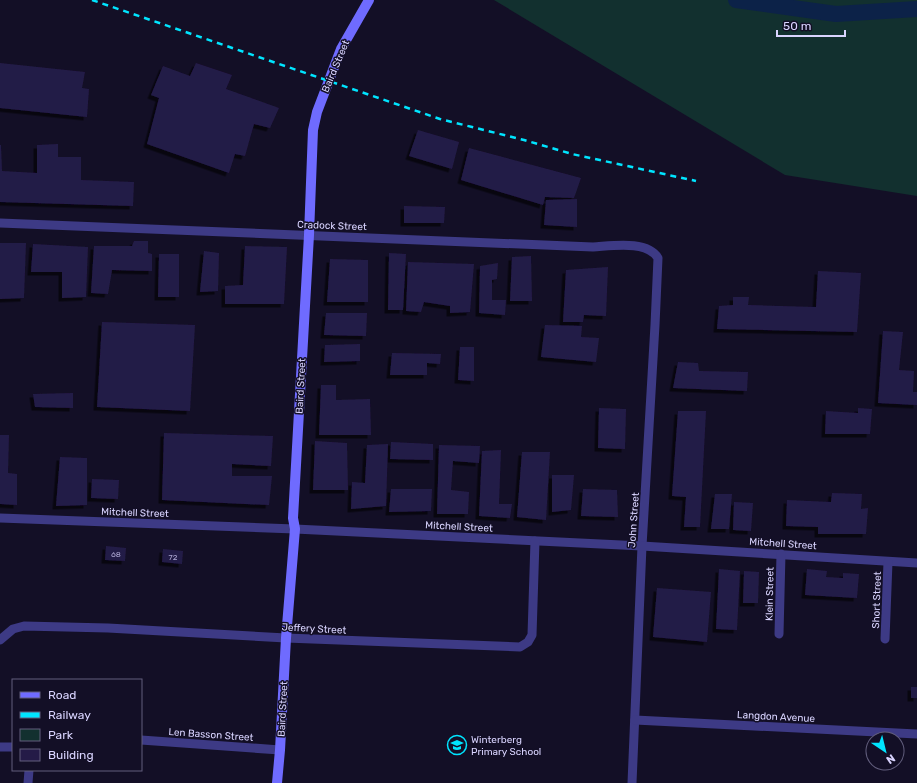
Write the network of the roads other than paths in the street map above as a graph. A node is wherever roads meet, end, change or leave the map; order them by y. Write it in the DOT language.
graph roads {
  1 [pos="369,0"];
  2 [pos="0,223"];
  3 [pos="309,235"];
  4 [pos="658,258"];
  5 [pos="0,518"];
  6 [pos="295,529"];
  7 [pos="535,540"];
  8 [pos="642,546"];
  9 [pos="781,554"];
  10 [pos="888,562"];
  11 [pos="917,563"];
  12 [pos="779,634"];
  13 [pos="286,638"];
  14 [pos="885,639"];
  15 [pos="0,640"];
  16 [pos="635,720"];
  17 [pos="917,734"];
  18 [pos="142,740"];
  19 [pos="0,747"];
  20 [pos="12,747"];
  21 [pos="280,750"];
  22 [pos="29,771"];
  23 [pos="28,783"];
  24 [pos="277,783"];
  25 [pos="632,783"];
  1 -- 3 [label="street, Baird Street"];
  2 -- 3 [label="street, Cradock Street"];
  3 -- 4 [label="street, Cradock Street"];
  3 -- 6 [label="street, Baird Street"];
  4 -- 8 [label="street, John Street"];
  5 -- 6 [label="street, Mitchell Street"];
  6 -- 7 [label="street, Mitchell Street"];
  6 -- 13 [label="street, Baird Street"];
  7 -- 8 [label="street, Mitchell Street"];
  7 -- 13 [label="street, Jeffery Street"];
  8 -- 9 [label="street, Mitchell Street"];
  8 -- 16 [label="street, John Street"];
  9 -- 10 [label="street, Mitchell Street"];
  9 -- 12 [label="street, Klein Street"];
  10 -- 11 [label="street, Mitchell Street"];
  10 -- 14 [label="street, Short Street"];
  13 -- 15 [label="street, Jeffery Street"];
  13 -- 21 [label="street, Baird Street"];
  16 -- 17 [label="street, Langdon Avenue"];
  16 -- 25 [label="street, John Street"];
  18 -- 21 [label="street, Len Basson Street"];
  19 -- 20 [label="street"];
  21 -- 24 [label="street, Baird Street"];
  22 -- 23 [label="street"];
}
